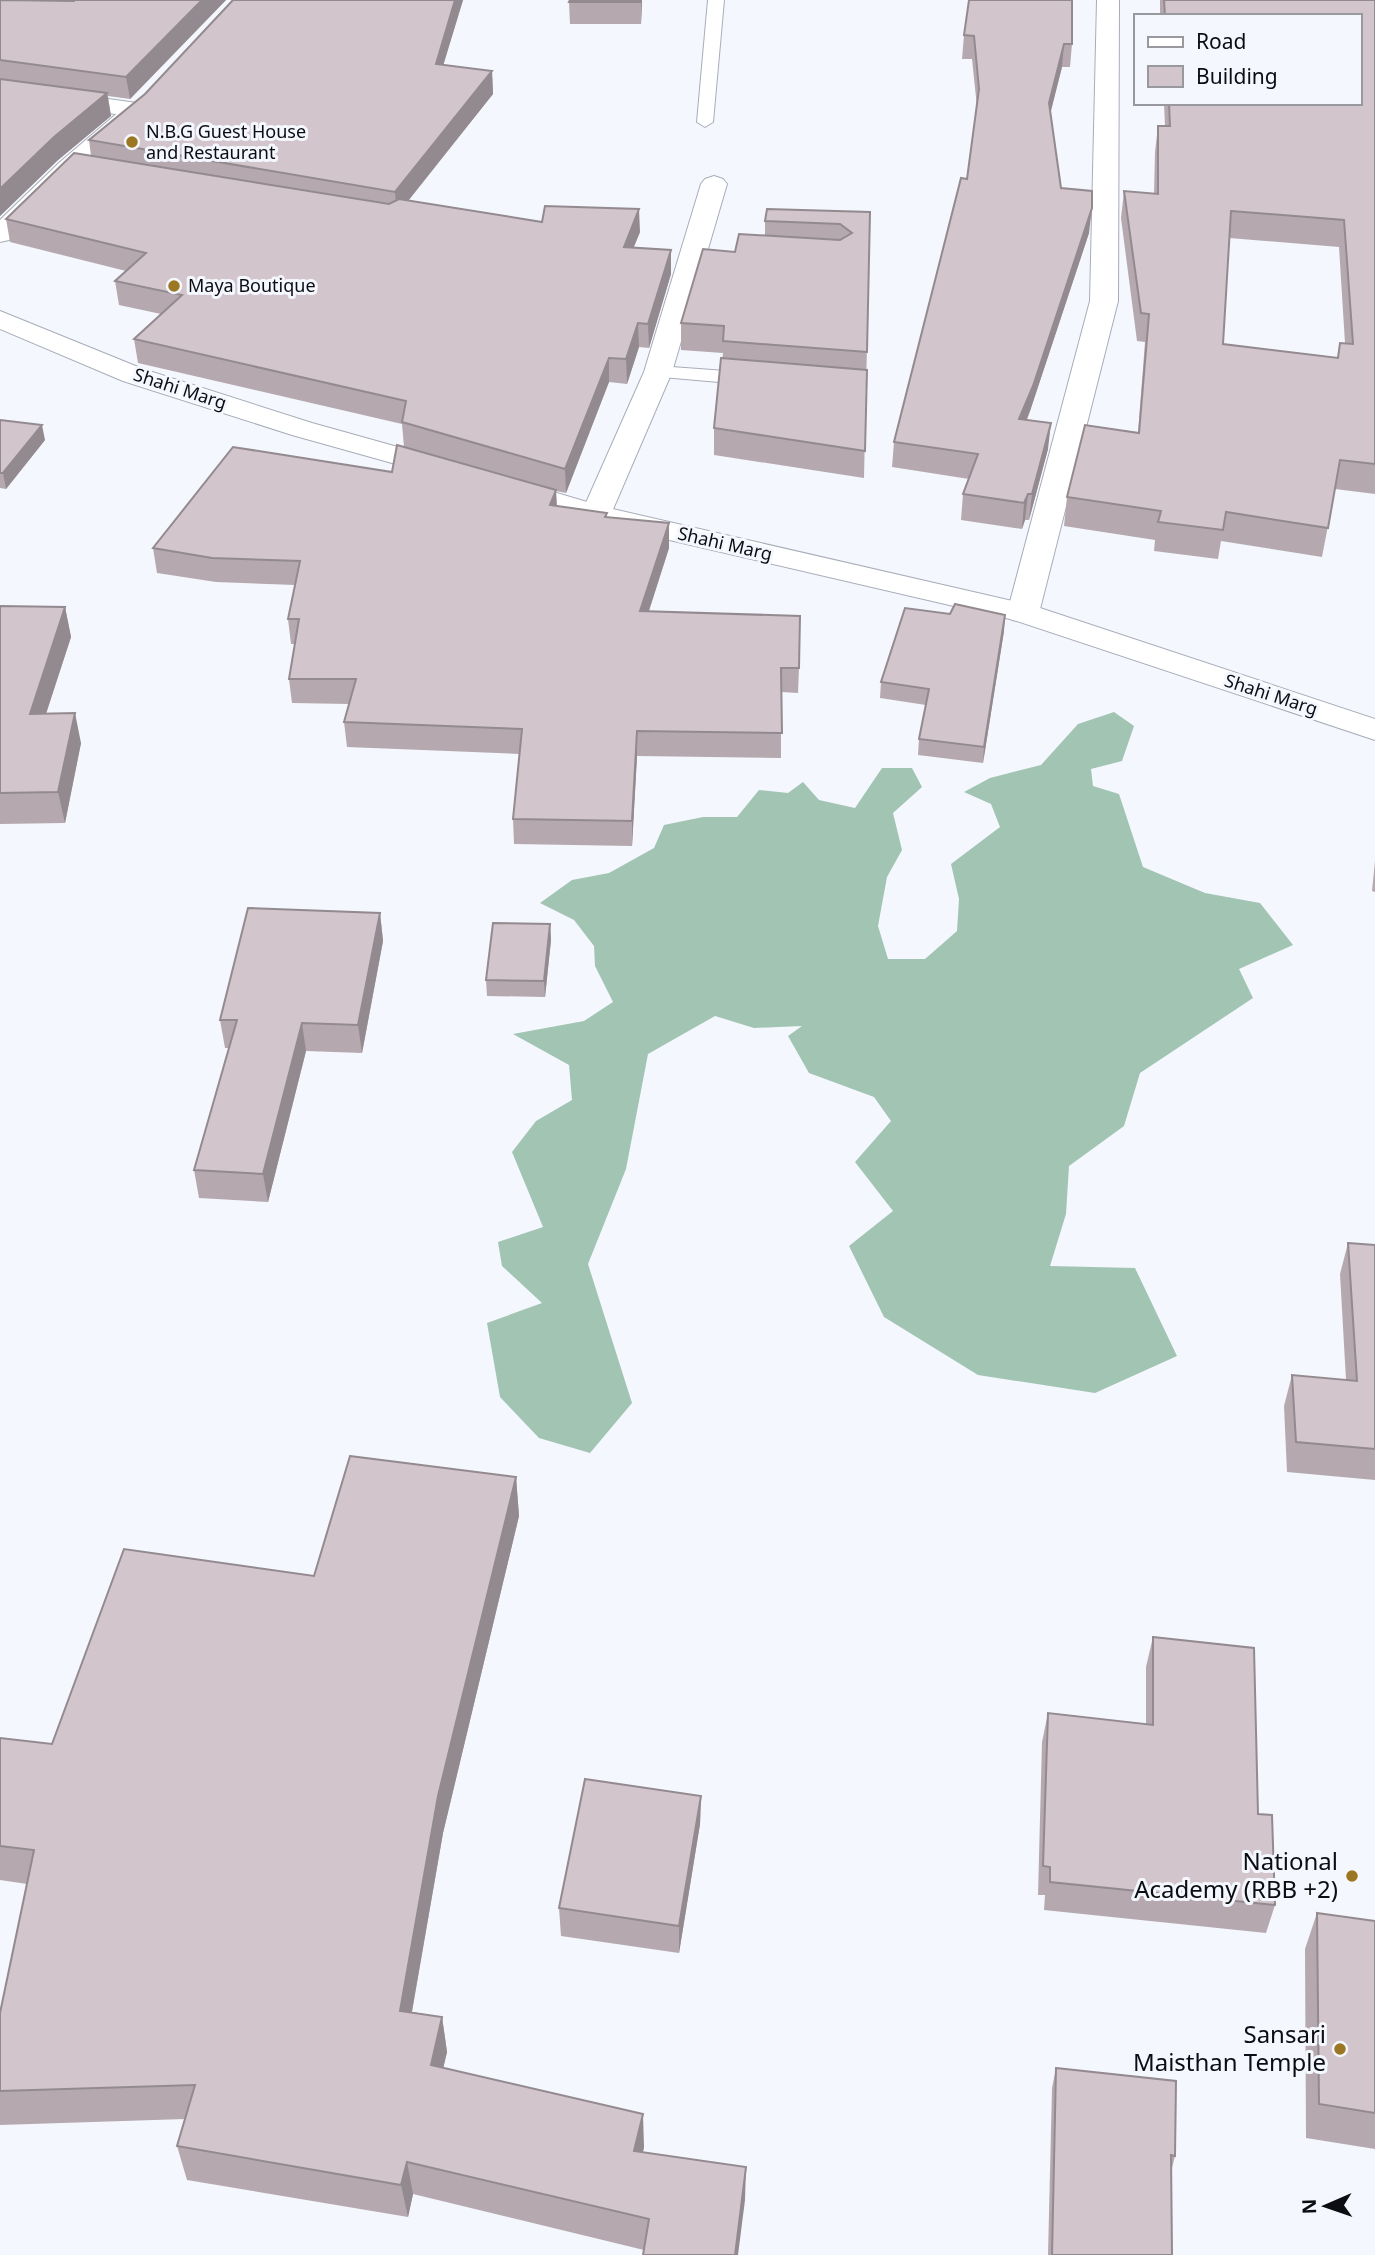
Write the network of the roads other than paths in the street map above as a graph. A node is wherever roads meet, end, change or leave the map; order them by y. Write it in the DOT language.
graph roads {
  1 [pos="716,0"];
  2 [pos="1108,0"];
  3 [pos="156,90"];
  4 [pos="0,91"];
  5 [pos="136,110"];
  6 [pos="705,121"];
  7 [pos="69,167"];
  8 [pos="96,171"];
  9 [pos="714,184"];
  10 [pos="0,234"];
  11 [pos="0,319"];
  12 [pos="658,372"];
  13 [pos="778,381"];
  14 [pos="596,514"];
  15 [pos="1023,613"];
  16 [pos="1375,730"];
  1 -- 6 [label="lane"];
  2 -- 15 [label="street"];
  3 -- 5 [label="street"];
  4 -- 5 [label="street"];
  5 -- 7 [label="street"];
  7 -- 8 [label="lane"];
  7 -- 10 [label="street"];
  9 -- 12 [label="street"];
  11 -- 14 [label="street, Shahi Marg"];
  12 -- 13 [label="lane"];
  12 -- 14 [label="street"];
  14 -- 15 [label="street, Shahi Marg"];
  15 -- 16 [label="street, Shahi Marg"];
}
